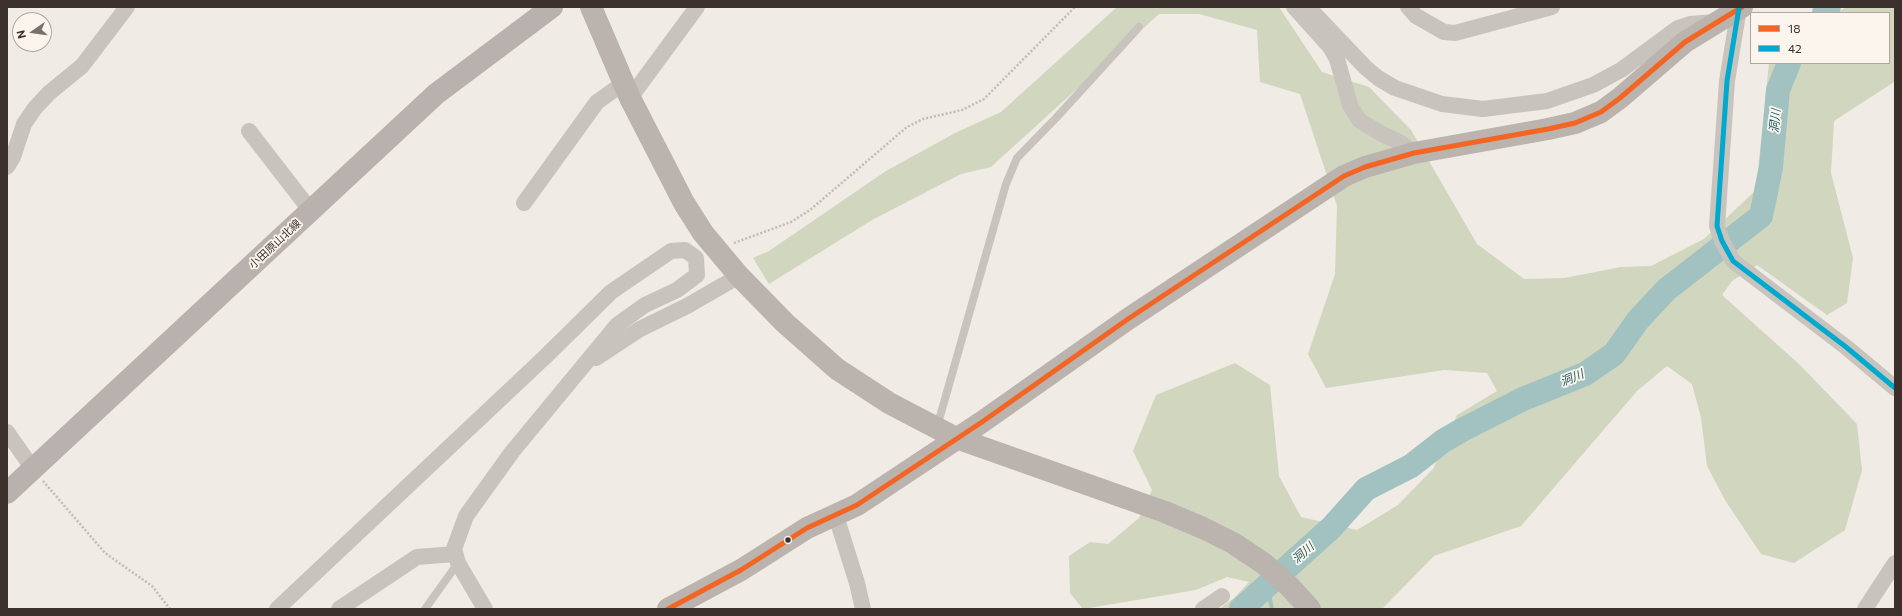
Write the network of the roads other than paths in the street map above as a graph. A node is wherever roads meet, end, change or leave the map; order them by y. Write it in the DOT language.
graph roads {
  1 [pos="127,7"];
  2 [pos="552,7"];
  3 [pos="591,7"];
  4 [pos="697,7"];
  5 [pos="1294,7"];
  6 [pos="1308,7"];
  7 [pos="1408,7"];
  8 [pos="1552,7"];
  9 [pos="1740,8"];
  10 [pos="1716,22"];
  11 [pos="1139,27"];
  12 [pos="627,90"];
  13 [pos="249,131"];
  14 [pos="1414,153"];
  15 [pos="7,167"];
  16 [pos="524,203"];
  17 [pos="311,211"];
  18 [pos="733,261"];
  19 [pos="580,369"];
  20 [pos="1895,388"];
  21 [pos="936,428"];
  22 [pos="7,432"];
  23 [pos="956,438"];
  24 [pos="33,469"];
  25 [pos="7,493"];
  26 [pos="836,516"];
  27 [pos="456,558"];
  28 [pos="1895,563"];
  29 [pos="1222,596"];
  30 [pos="277,609"];
  31 [pos="339,609"];
  32 [pos="425,609"];
  33 [pos="485,609"];
  34 [pos="668,609"];
  35 [pos="862,609"];
  36 [pos="1203,609"];
  37 [pos="1310,609"];
  38 [pos="1865,609"];
  1 -- 15 [label="street"];
  2 -- 17 [label="main road, 小田原山北線"];
  3 -- 12 [label="street"];
  4 -- 12 [label="street"];
  5 -- 14 [label="street"];
  6 -- 10 [label="street"];
  7 -- 8 [label="street"];
  9 -- 10 [label="street"];
  9 -- 20 [label="street"];
  10 -- 14 [label="street"];
  11 -- 21 [label="lane"];
  12 -- 16 [label="street"];
  12 -- 18 [label="street"];
  13 -- 17 [label="street"];
  14 -- 23 [label="street"];
  17 -- 24 [label="main road, 小田原山北線"];
  18 -- 19 [label="street"];
  18 -- 21 [label="street"];
  19 -- 27 [label="street"];
  19 -- 30 [label="street"];
  21 -- 23 [label="street"];
  22 -- 24 [label="street"];
  23 -- 26 [label="street"];
  23 -- 37 [label="street"];
  24 -- 25 [label="main road, 小田原山北線"];
  26 -- 34 [label="street"];
  26 -- 35 [label="street"];
  27 -- 31 [label="street"];
  27 -- 32 [label="lane"];
  27 -- 33 [label="street"];
  28 -- 38 [label="street"];
  29 -- 36 [label="street"];
}
